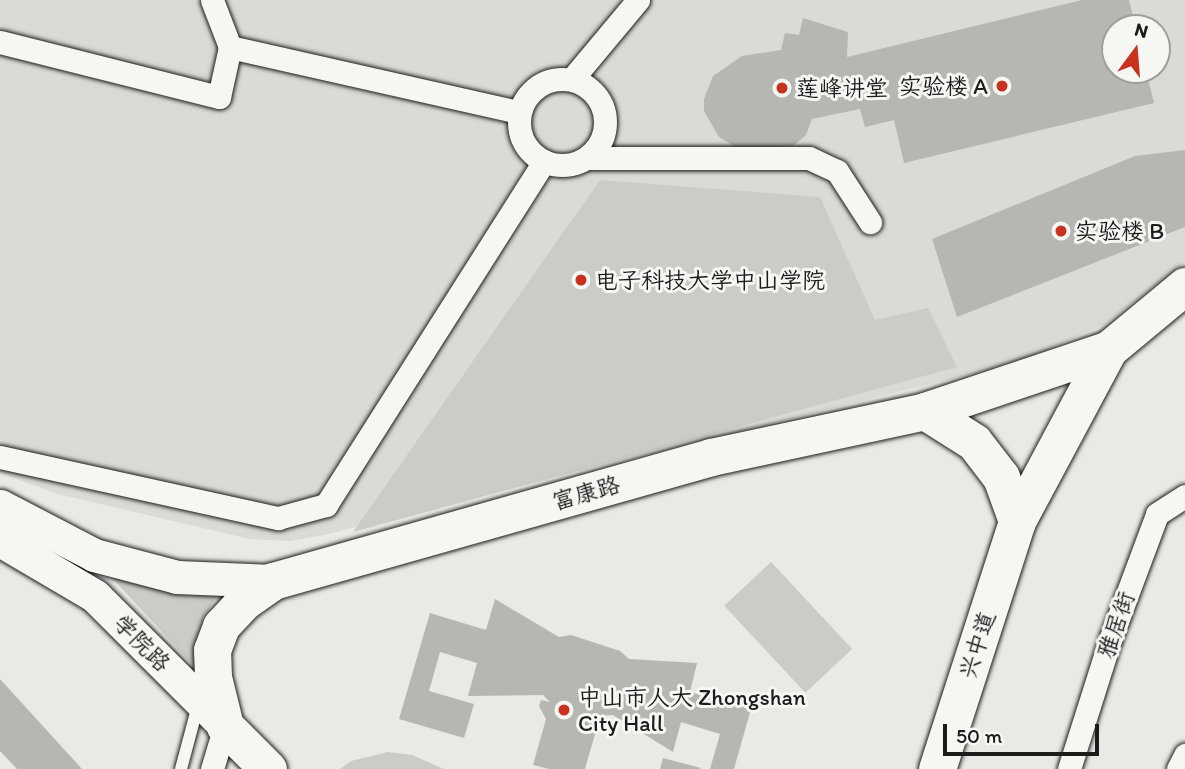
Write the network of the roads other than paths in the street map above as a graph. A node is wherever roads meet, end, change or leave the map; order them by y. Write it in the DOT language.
graph roads {
  1 [pos="212,0"];
  2 [pos="638,0"];
  3 [pos="0,42"];
  4 [pos="230,47"];
  5 [pos="572,79"];
  6 [pos="519,112"];
  7 [pos="587,158"];
  8 [pos="544,161"];
  9 [pos="870,222"];
  10 [pos="1185,286"];
  11 [pos="1109,349"];
  12 [pos="925,411"];
  13 [pos="0,457"];
  14 [pos="1185,496"];
  15 [pos="0,506"];
  16 [pos="1017,521"];
  17 [pos="0,540"];
  18 [pos="0,550"];
  19 [pos="34,560"];
  20 [pos="273,581"];
  21 [pos="199,700"];
  22 [pos="225,726"];
  23 [pos="1185,755"];
  24 [pos="181,769"];
  25 [pos="212,769"];
  26 [pos="268,769"];
  27 [pos="937,769"];
  28 [pos="1069,769"];
  29 [pos="1178,769"];
  1 -- 4 [label="street"];
  2 -- 5 [label="street"];
  3 -- 4 [label="street"];
  4 -- 6 [label="street"];
  5 -- 6 [label="street"];
  5 -- 7 [label="street"];
  6 -- 8 [label="street"];
  7 -- 8 [label="street"];
  7 -- 9 [label="street"];
  8 -- 13 [label="street"];
  10 -- 11 [label="main road"];
  11 -- 12 [label="main road, 富康路"];
  11 -- 16 [label="main road, 兴中道"];
  12 -- 16 [label="main road"];
  12 -- 20 [label="main road, 富康路"];
  14 -- 28 [label="street, 雅居街"];
  15 -- 20 [label="main road"];
  16 -- 27 [label="main road, 兴中道"];
  17 -- 19 [label="main road, 学院路"];
  18 -- 19 [label="main road"];
  19 -- 21 [label="main road, 学院路"];
  20 -- 22 [label="main road, 富康路"];
  21 -- 22 [label="main road, 学院路"];
  21 -- 24 [label="lane"];
  22 -- 25 [label="street"];
  22 -- 26 [label="main road, 学院路"];
  23 -- 29 [label="street"];
}
